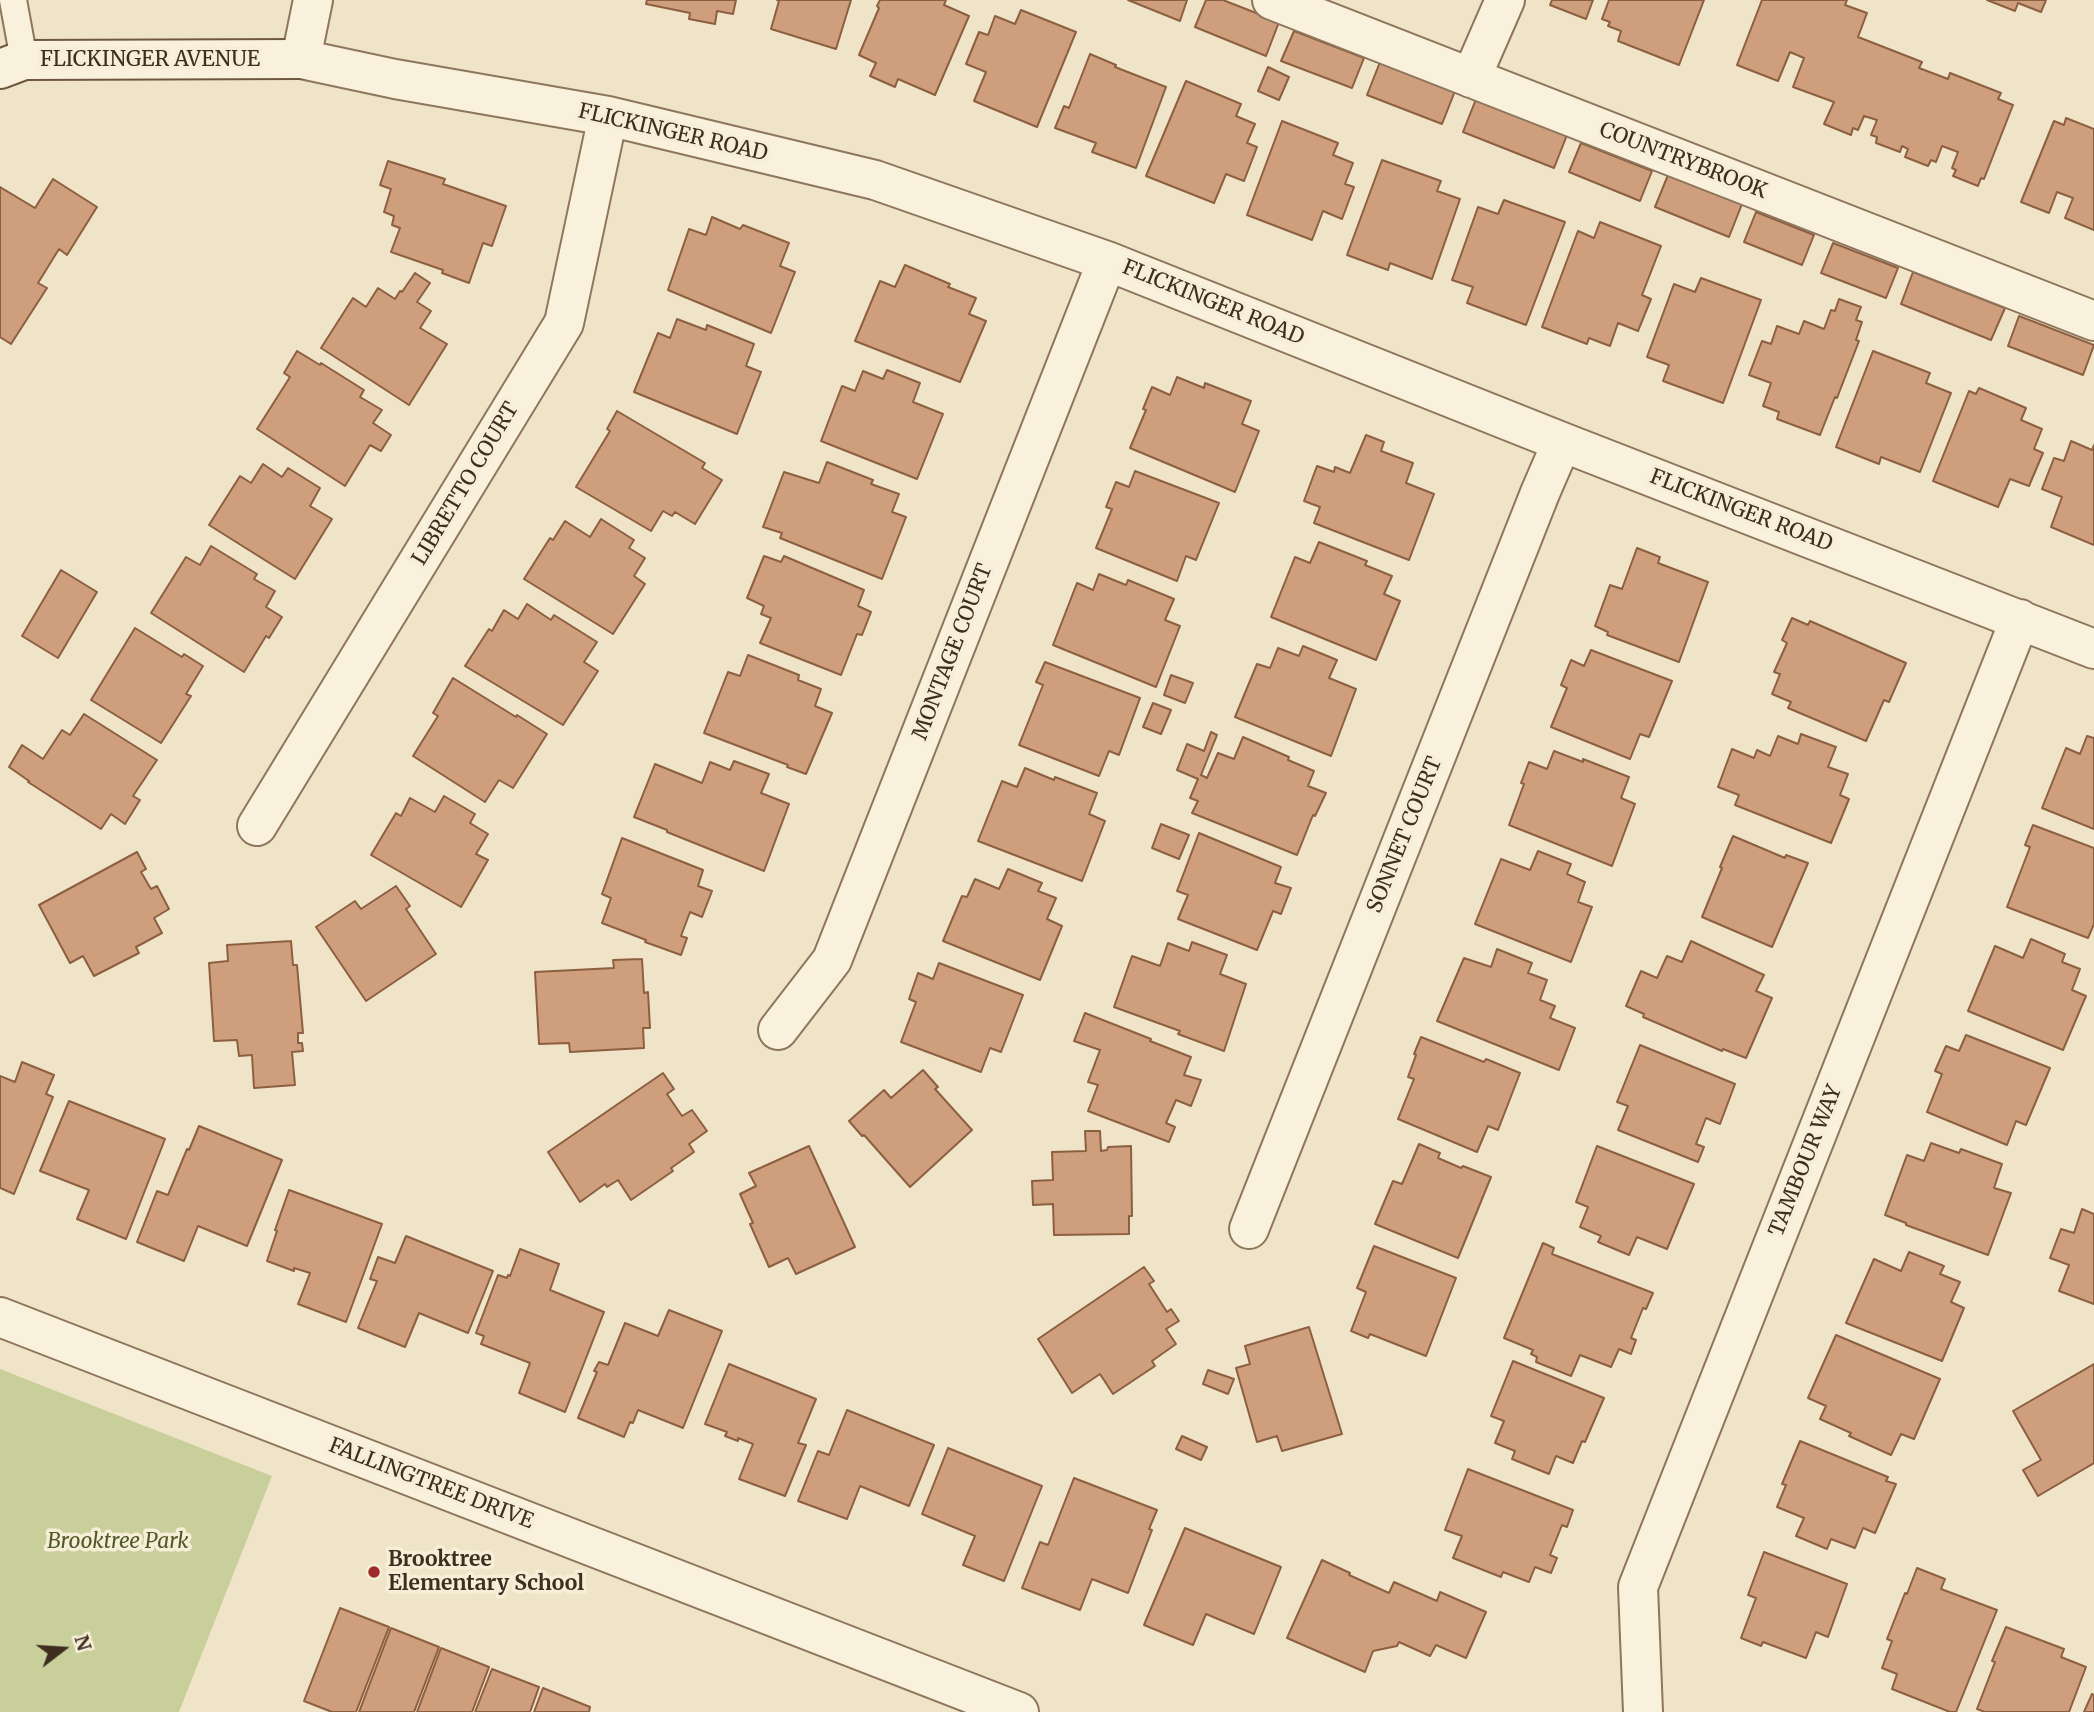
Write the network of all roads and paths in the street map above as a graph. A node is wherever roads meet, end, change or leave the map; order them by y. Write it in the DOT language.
graph roads {
  1 [pos="13,0"];
  2 [pos="313,0"];
  3 [pos="1272,0"];
  4 [pos="1505,0"];
  5 [pos="302,59"];
  6 [pos="12,65"];
  7 [pos="1471,78"];
  8 [pos="608,116"];
  9 [pos="1107,261"];
  10 [pos="2094,321"];
  11 [pos="1562,442"];
  12 [pos="2020,619"];
  13 [pos="2094,649"];
  14 [pos="257,826"];
  15 [pos="778,1030"];
  16 [pos="1249,1229"];
  17 [pos="0,1317"];
  18 [pos="1019,1712"];
  19 [pos="1643,1712"];
  1 -- 6 [label="lane"];
  2 -- 5 [label="street"];
  3 -- 7 [label="street, COUNTRYBROOK"];
  4 -- 7 [label="street"];
  5 -- 6 [label="street, FLICKINGER AVENUE"];
  5 -- 8 [label="street, FLICKINGER ROAD"];
  7 -- 10 [label="street, COUNTRYBROOK"];
  8 -- 9 [label="street, FLICKINGER ROAD"];
  8 -- 14 [label="street, LIBRETTO COURT"];
  9 -- 11 [label="street, FLICKINGER ROAD"];
  9 -- 15 [label="street, MONTAGE COURT"];
  11 -- 12 [label="street, FLICKINGER ROAD"];
  11 -- 16 [label="street, SONNET COURT"];
  12 -- 13 [label="street, FLICKINGER ROAD"];
  12 -- 19 [label="street, TAMBOUR WAY"];
  17 -- 18 [label="street, FALLINGTREE DRIVE"];
}
